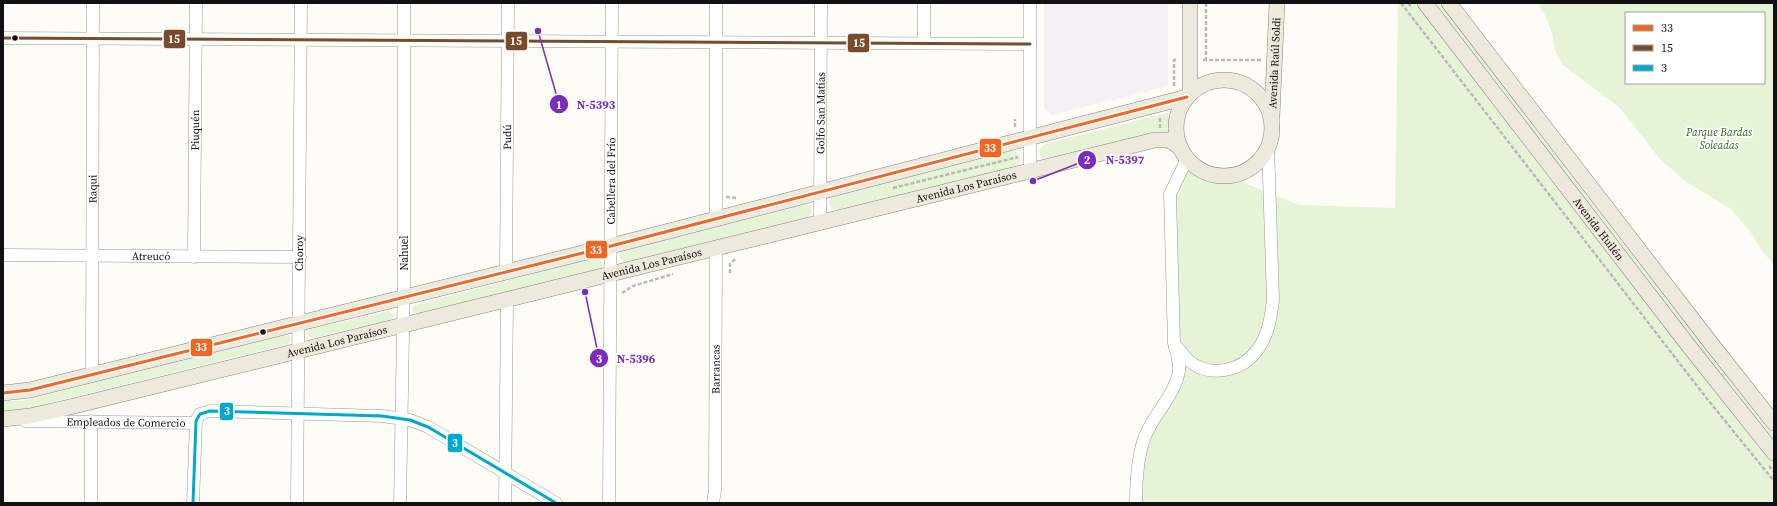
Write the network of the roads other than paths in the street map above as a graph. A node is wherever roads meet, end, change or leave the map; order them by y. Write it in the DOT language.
graph roads {
  1 [pos="93,3"];
  2 [pos="196,3"];
  3 [pos="301,3"];
  4 [pos="404,3"];
  5 [pos="508,3"];
  6 [pos="612,3"];
  7 [pos="716,3"];
  8 [pos="821,3"];
  9 [pos="924,3"];
  10 [pos="1030,3"];
  11 [pos="1190,3"];
  12 [pos="1277,3"];
  13 [pos="1425,3"];
  14 [pos="1449,3"];
  15 [pos="3,38"];
  16 [pos="93,39"];
  17 [pos="196,39"];
  18 [pos="301,40"];
  19 [pos="403,40"];
  20 [pos="508,41"];
  21 [pos="612,42"];
  22 [pos="716,42"];
  23 [pos="821,43"];
  24 [pos="924,43"];
  25 [pos="1030,44"];
  26 [pos="1188,96"];
  27 [pos="1271,123"];
  28 [pos="1030,138"];
  29 [pos="1268,146"];
  30 [pos="1184,154"];
  31 [pos="1030,171"];
  32 [pos="821,192"];
  33 [pos="716,219"];
  34 [pos="820,222"];
  35 [pos="611,246"];
  36 [pos="716,248"];
  37 [pos="3,255"];
  38 [pos="92,256"];
  39 [pos="194,257"];
  40 [pos="300,257"];
  41 [pos="506,272"];
  42 [pos="611,274"];
  43 [pos="403,297"];
  44 [pos="507,300"];
  45 [pos="299,323"];
  46 [pos="403,325"];
  47 [pos="1174,343"];
  48 [pos="299,350"];
  49 [pos="92,375"];
  50 [pos="3,393"];
  51 [pos="299,413"];
  52 [pos="401,418"];
  53 [pos="3,420"];
  54 [pos="91,421"];
  55 [pos="196,423"];
  56 [pos="1774,423"];
  57 [pos="1774,452"];
  58 [pos="505,473"];
  59 [pos="91,503"];
  60 [pos="193,503"];
  61 [pos="297,503"];
  62 [pos="400,503"];
  63 [pos="505,503"];
  64 [pos="556,503"];
  65 [pos="609,503"];
  66 [pos="713,503"];
  67 [pos="1136,503"];
  1 -- 16 [label="street, Raqui"];
  2 -- 17 [label="street, Piuquén"];
  3 -- 18 [label="street, Choroy"];
  4 -- 19 [label="street, Nahuel"];
  5 -- 20 [label="street, Pudú"];
  6 -- 21 [label="street, Cabellera del Frío"];
  7 -- 22 [label="street"];
  8 -- 23 [label="street, Golfo San Matías"];
  9 -- 24 [label="street"];
  10 -- 25 [label="street"];
  11 -- 26 [label="main road"];
  12 -- 27 [label="main road, Avenida Raúl Soldi"];
  13 -- 57 [label="main road, Avenida Huilén"];
  14 -- 56 [label="main road, Avenida Huilén"];
  15 -- 16 [label="street"];
  16 -- 17 [label="street"];
  16 -- 38 [label="street, Raqui"];
  17 -- 18 [label="street"];
  17 -- 39 [label="street, Piuquén"];
  18 -- 19 [label="street"];
  18 -- 40 [label="street, Choroy"];
  19 -- 20 [label="street"];
  19 -- 43 [label="street, Nahuel"];
  20 -- 21 [label="street"];
  20 -- 41 [label="street, Pudú"];
  21 -- 22 [label="street"];
  21 -- 35 [label="street, Cabellera del Frío"];
  22 -- 23 [label="street"];
  22 -- 33 [label="street"];
  23 -- 24 [label="street"];
  23 -- 32 [label="street, Golfo San Matías"];
  24 -- 25 [label="street"];
  25 -- 28 [label="street"];
  26 -- 27 [label="main road, Avenida Los Paraísos"];
  26 -- 28 [label="main road, Avenida Los Paraísos"];
  26 -- 30 [label="main road"];
  27 -- 29 [label="main road, Avenida Los Paraísos"];
  28 -- 31 [label="street"];
  28 -- 32 [label="main road, Avenida Los Paraísos"];
  29 -- 30 [label="main road, Avenida Los Paraísos"];
  29 -- 47 [label="street"];
  30 -- 31 [label="main road, Avenida Los Paraísos"];
  30 -- 47 [label="street"];
  31 -- 34 [label="main road, Avenida Los Paraísos"];
  32 -- 33 [label="main road, Avenida Los Paraísos"];
  32 -- 34 [label="street, Golfo San Matías"];
  33 -- 35 [label="main road, Avenida Los Paraísos"];
  34 -- 36 [label="main road, Avenida Los Paraísos"];
  35 -- 41 [label="main road, Avenida Los Paraísos"];
  35 -- 42 [label="street, Cabellera del Frío"];
  36 -- 42 [label="main road, Avenida Los Paraísos"];
  36 -- 66 [label="street, Barrancas"];
  37 -- 38 [label="street, Atreucó"];
  38 -- 39 [label="street, Atreucó"];
  38 -- 49 [label="street, Raqui"];
  39 -- 40 [label="street, Atreucó"];
  40 -- 45 [label="street, Choroy"];
  41 -- 43 [label="main road, Avenida Los Paraísos"];
  42 -- 44 [label="main road, Avenida Los Paraísos"];
  42 -- 65 [label="street, Cabellera del Frío"];
  43 -- 45 [label="main road, Avenida Los Paraísos"];
  43 -- 46 [label="street, Nahuel"];
  44 -- 46 [label="main road, Avenida Los Paraísos"];
  44 -- 58 [label="street"];
  45 -- 48 [label="street, Choroy"];
  45 -- 49 [label="main road, Avenida Los Paraísos"];
  46 -- 48 [label="main road, Avenida Los Paraísos"];
  46 -- 52 [label="street, Nahuel"];
  47 -- 67 [label="street"];
  48 -- 51 [label="street, Choroy"];
  48 -- 53 [label="main road, Avenida Los Paraísos"];
  49 -- 50 [label="main road, Avenida Los Paraísos"];
  51 -- 52 [label="street, Empleados de Comercio"];
  51 -- 55 [label="street, Empleados de Comercio"];
  51 -- 61 [label="street, Choroy"];
  52 -- 58 [label="street, Empleados de Comercio"];
  52 -- 62 [label="street, Nahuel"];
  53 -- 54 [label="street, Empleados de Comercio"];
  54 -- 55 [label="street, Empleados de Comercio"];
  54 -- 59 [label="street"];
  55 -- 60 [label="street"];
  58 -- 63 [label="street"];
  58 -- 64 [label="street, Empleados de Comercio"];
}
